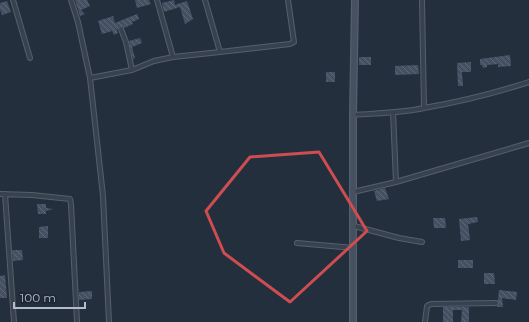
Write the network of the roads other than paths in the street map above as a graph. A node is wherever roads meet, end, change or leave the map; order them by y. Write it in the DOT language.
graph roads {
  1 [pos="12,0"];
  2 [pos="71,0"];
  3 [pos="157,0"];
  4 [pos="205,0"];
  5 [pos="288,0"];
  6 [pos="355,0"];
  7 [pos="422,0"];
  8 [pos="121,29"];
  9 [pos="220,52"];
  10 [pos="173,57"];
  11 [pos="30,58"];
  12 [pos="132,70"];
  13 [pos="90,78"];
  14 [pos="529,82"];
  15 [pos="424,108"];
  16 [pos="393,112"];
  17 [pos="353,115"];
  18 [pos="529,143"];
  19 [pos="396,182"];
  20 [pos="353,192"];
  21 [pos="2,194"];
  22 [pos="354,226"];
  23 [pos="422,242"];
  24 [pos="297,243"];
  25 [pos="354,248"];
  26 [pos="496,303"];
  27 [pos="14,322"];
  28 [pos="77,322"];
  29 [pos="109,322"];
  30 [pos="353,322"];
  31 [pos="425,322"];
  1 -- 11 [label="street"];
  2 -- 13 [label="street"];
  3 -- 10 [label="street"];
  4 -- 9 [label="street"];
  5 -- 9 [label="street"];
  6 -- 17 [label="street"];
  7 -- 15 [label="street"];
  8 -- 12 [label="street"];
  9 -- 10 [label="street"];
  10 -- 12 [label="street"];
  12 -- 13 [label="street"];
  13 -- 29 [label="street"];
  14 -- 15 [label="street"];
  15 -- 16 [label="street"];
  16 -- 17 [label="street"];
  16 -- 19 [label="street"];
  17 -- 20 [label="street"];
  18 -- 19 [label="street"];
  19 -- 20 [label="street"];
  20 -- 22 [label="street"];
  21 -- 27 [label="street"];
  21 -- 28 [label="street"];
  22 -- 23 [label="street"];
  22 -- 25 [label="street"];
  24 -- 25 [label="street"];
  25 -- 30 [label="street"];
  26 -- 31 [label="street"];
}
